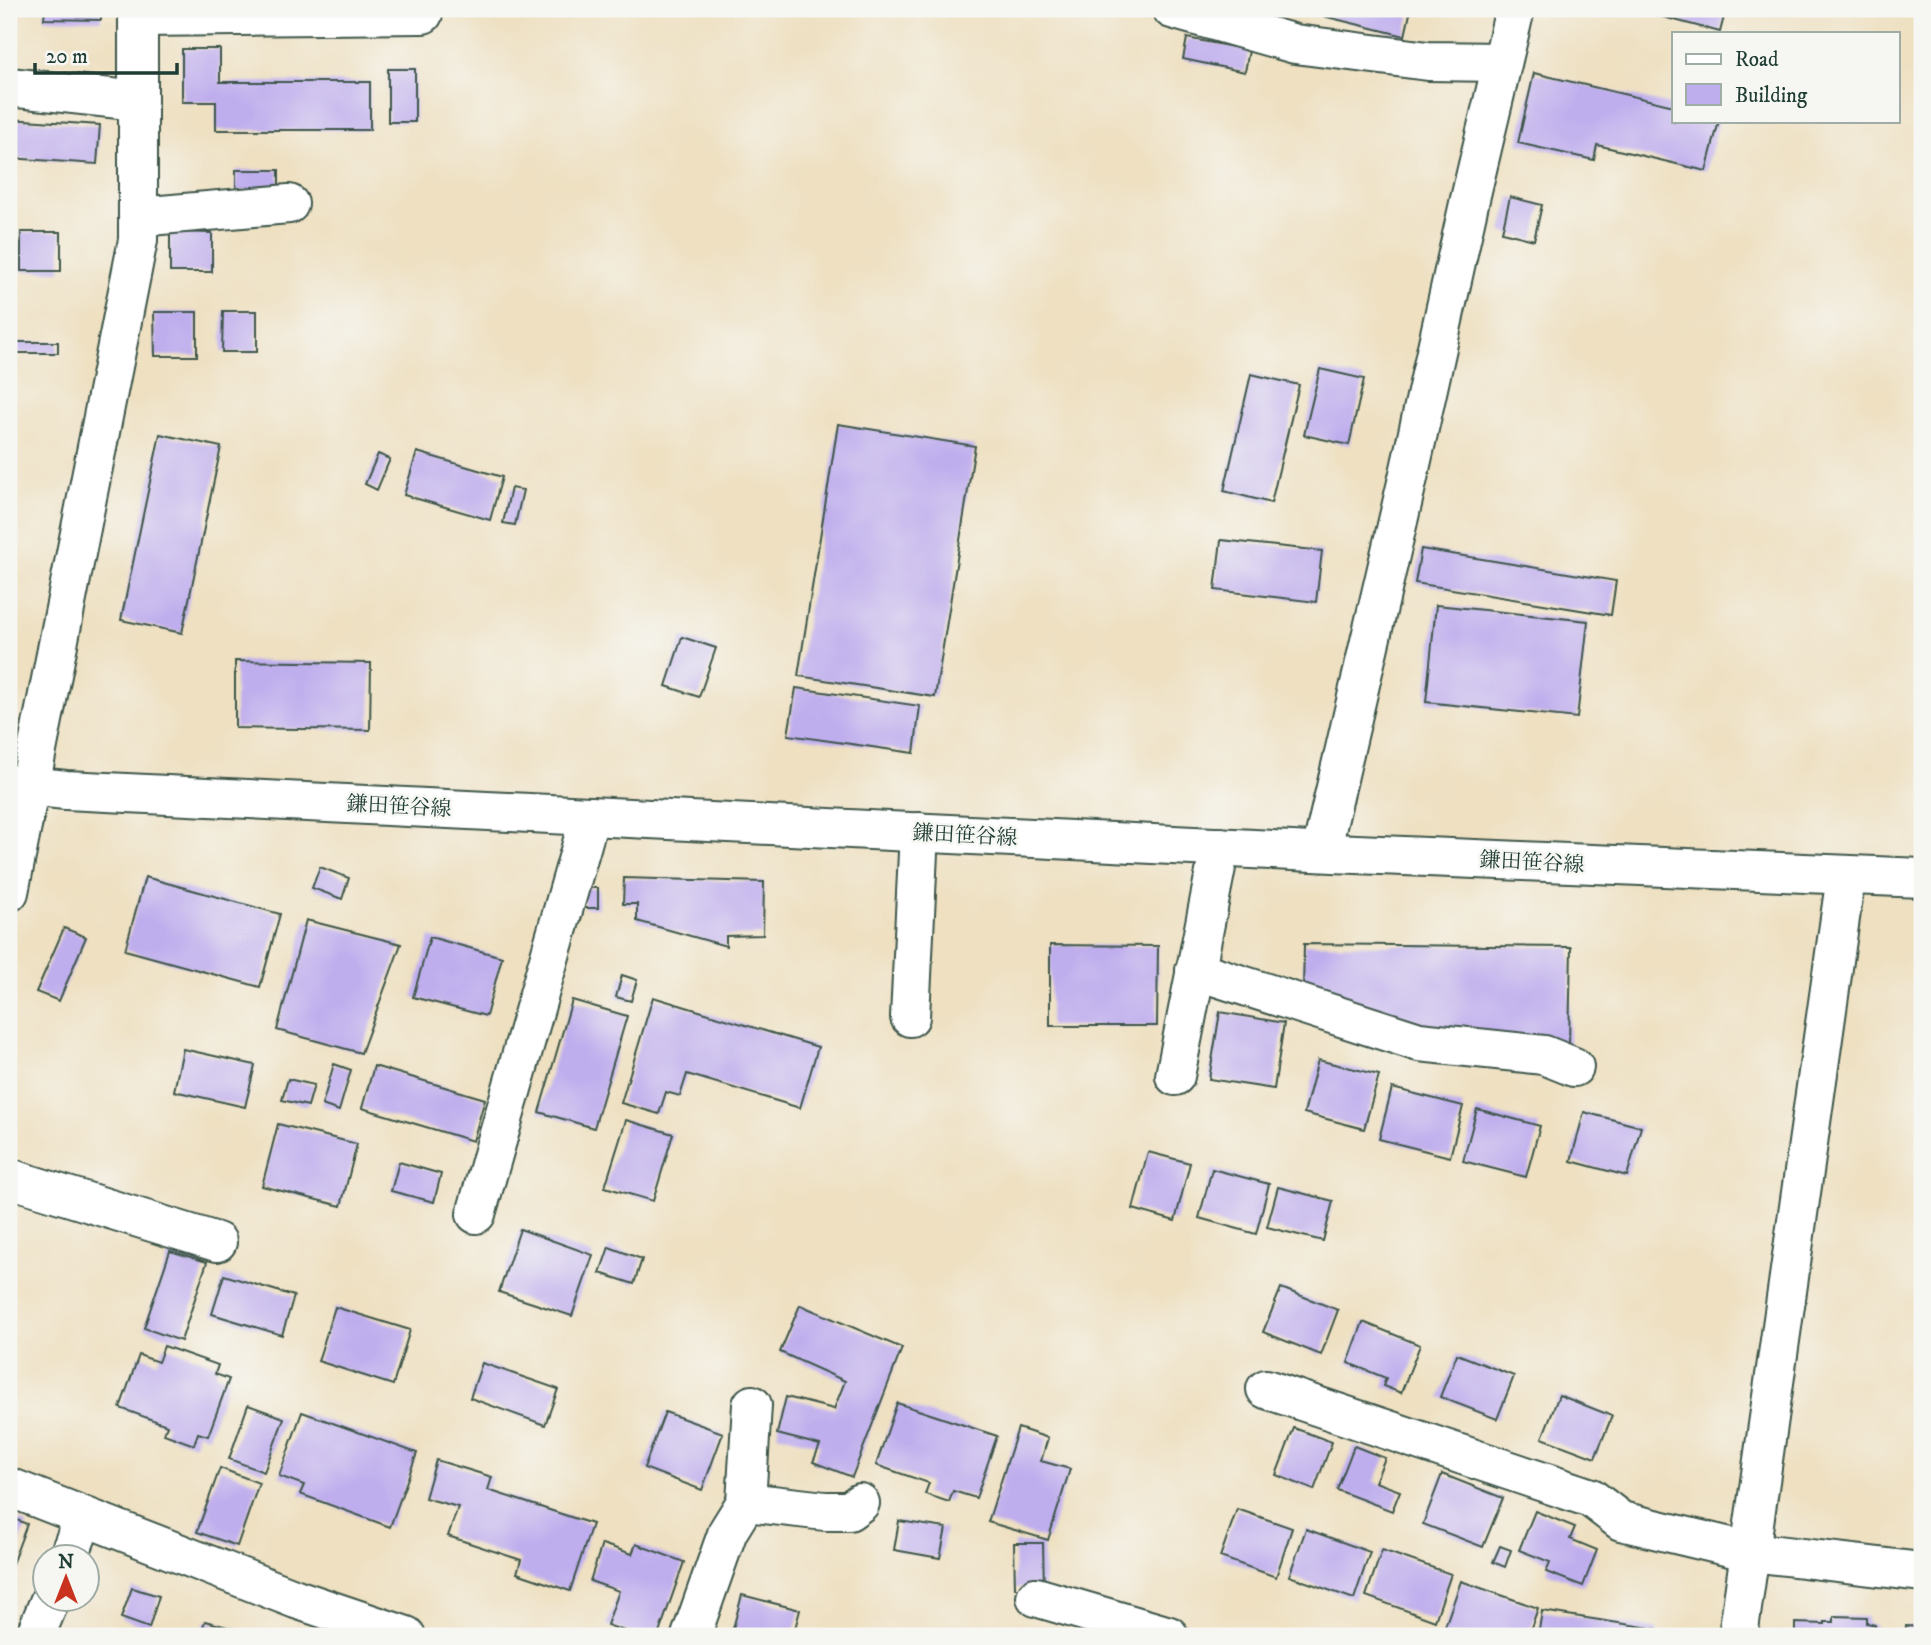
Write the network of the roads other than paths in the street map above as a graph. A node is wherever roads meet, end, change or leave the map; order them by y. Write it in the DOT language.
graph roads {
  1 [pos="1172,9"];
  2 [pos="1515,9"];
  3 [pos="138,13"];
  4 [pos="423,14"];
  5 [pos="1502,62"];
  6 [pos="9,88"];
  7 [pos="138,101"];
  8 [pos="289,204"];
  9 [pos="138,217"];
  10 [pos="19,785"];
  11 [pos="590,816"];
  12 [pos="919,832"];
  13 [pos="1220,847"];
  14 [pos="1321,852"];
  15 [pos="1846,876"];
  16 [pos="1922,878"];
  17 [pos="9,892"];
  18 [pos="1195,971"];
  19 [pos="910,1017"];
  20 [pos="1574,1067"];
  21 [pos="1175,1076"];
  22 [pos="9,1178"];
  23 [pos="477,1214"];
  24 [pos="217,1242"];
  25 [pos="1266,1389"];
  26 [pos="752,1405"];
  27 [pos="9,1487"];
  28 [pos="746,1502"];
  29 [pos="860,1503"];
  30 [pos="85,1517"];
  31 [pos="74,1544"];
  32 [pos="1751,1552"];
  33 [pos="1922,1572"];
  34 [pos="1036,1597"];
  35 [pos="44,1614"];
  36 [pos="350,1627"];
  37 [pos="35,1636"];
  38 [pos="406,1636"];
  39 [pos="691,1636"];
  40 [pos="1169,1636"];
  41 [pos="1738,1636"];
  1 -- 5 [label="street"];
  2 -- 5 [label="street"];
  3 -- 4 [label="street"];
  3 -- 7 [label="street"];
  5 -- 14 [label="street"];
  6 -- 7 [label="street"];
  7 -- 9 [label="street"];
  8 -- 9 [label="street"];
  9 -- 10 [label="street"];
  10 -- 11 [label="street, 鎌田笹谷線"];
  10 -- 17 [label="street"];
  11 -- 12 [label="street, 鎌田笹谷線"];
  11 -- 23 [label="street"];
  12 -- 13 [label="street, 鎌田笹谷線"];
  12 -- 19 [label="street"];
  13 -- 14 [label="street, 鎌田笹谷線"];
  13 -- 18 [label="street"];
  14 -- 15 [label="street, 鎌田笹谷線"];
  15 -- 16 [label="street, 鎌田笹谷線"];
  15 -- 32 [label="street"];
  18 -- 20 [label="street"];
  18 -- 21 [label="street"];
  22 -- 24 [label="street"];
  25 -- 32 [label="street"];
  26 -- 28 [label="street"];
  27 -- 30 [label="street"];
  28 -- 29 [label="street"];
  28 -- 39 [label="street"];
  30 -- 31 [label="street"];
  30 -- 36 [label="street"];
  32 -- 33 [label="street"];
  32 -- 41 [label="street"];
  34 -- 40 [label="street"];
  35 -- 37 [label="street"];
  36 -- 38 [label="street"];
}
